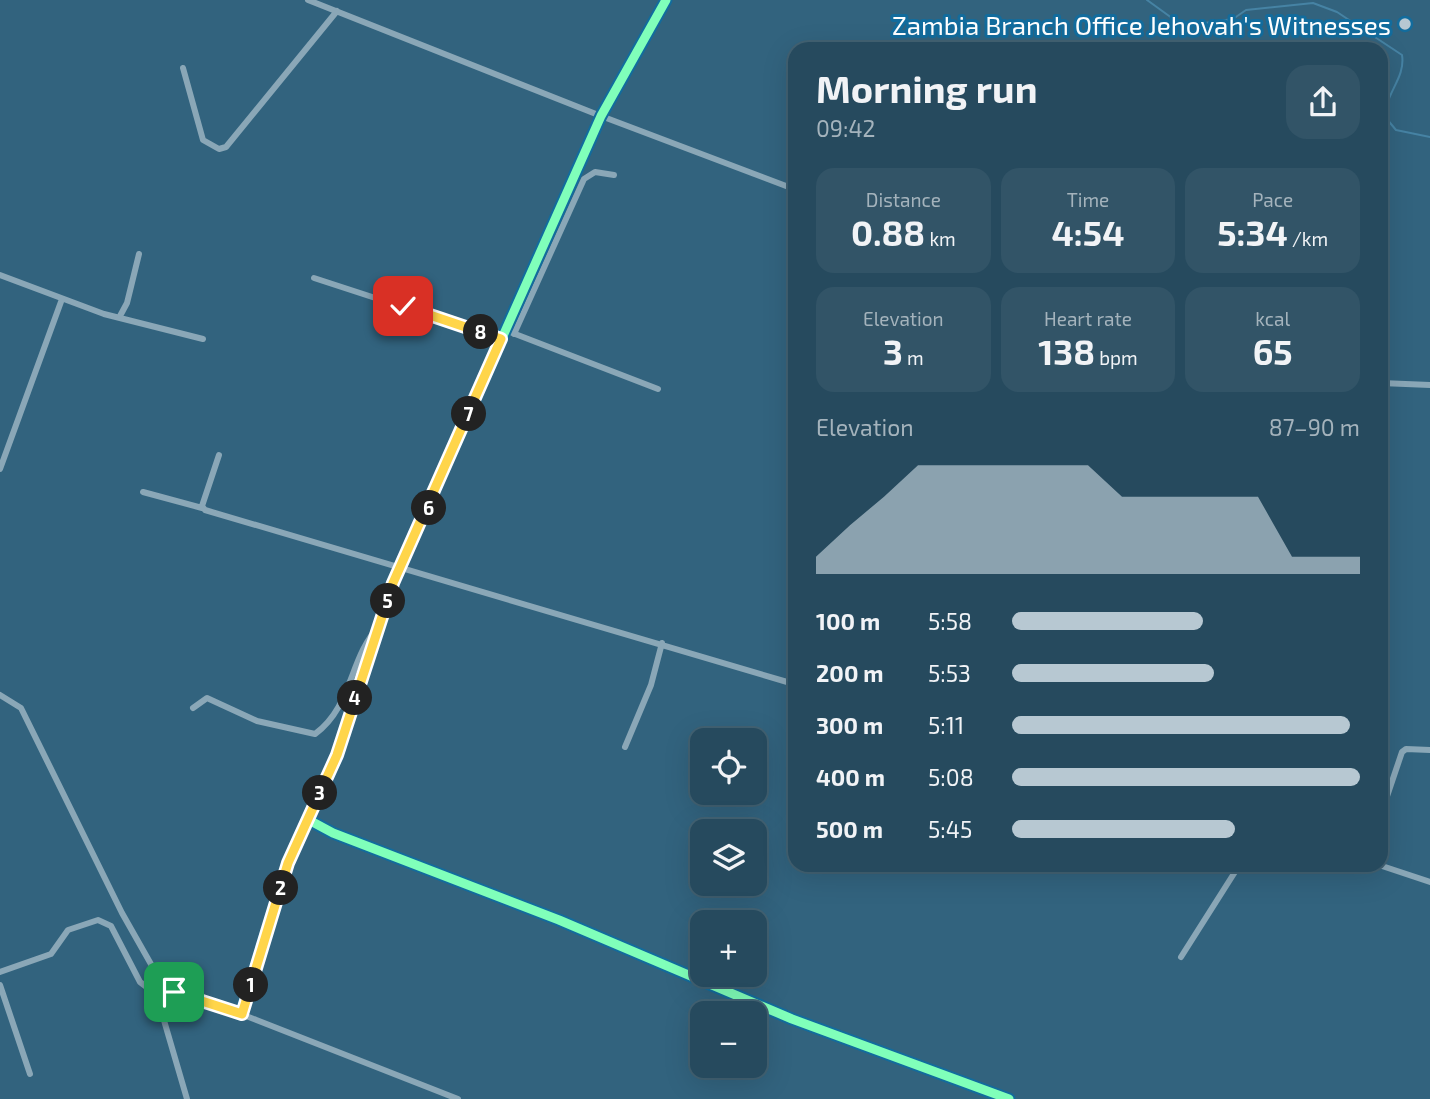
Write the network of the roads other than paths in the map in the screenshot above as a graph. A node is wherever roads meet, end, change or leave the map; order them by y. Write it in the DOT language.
graph roads {
  1 [pos="308,0"];
  2 [pos="666,0"];
  3 [pos="337,12"];
  4 [pos="183,68"];
  5 [pos="601,116"];
  6 [pos="614,175"];
  7 [pos="788,187"];
  8 [pos="139,254"];
  9 [pos="0,275"];
  10 [pos="314,278"];
  11 [pos="62,299"];
  12 [pos="120,316"];
  13 [pos="505,330"];
  14 [pos="514,334"];
  15 [pos="203,339"];
  16 [pos="501,339"];
  17 [pos="1388,383"];
  18 [pos="1430,385"];
  19 [pos="658,389"];
  20 [pos="219,455"];
  21 [pos="0,469"];
  22 [pos="144,492"];
  23 [pos="202,508"];
  24 [pos="401,567"];
  25 [pos="380,624"];
  26 [pos="662,643"];
  27 [pos="788,682"];
  28 [pos="0,695"];
  29 [pos="193,708"];
  30 [pos="625,747"];
  31 [pos="1430,750"];
  32 [pos="1388,793"];
  33 [pos="307,819"];
  34 [pos="1388,868"];
  35 [pos="1235,872"];
  36 [pos="1430,882"];
  37 [pos="1181,957"];
  38 [pos="0,972"];
  39 [pos="0,985"];
  40 [pos="174,992"];
  41 [pos="166,1002"];
  42 [pos="242,1014"];
  43 [pos="30,1074"];
  44 [pos="187,1099"];
  45 [pos="458,1099"];
  46 [pos="1009,1099"];
  1 -- 3 [label="street"];
  2 -- 5 [label="street"];
  3 -- 4 [label="street"];
  3 -- 5 [label="street"];
  5 -- 7 [label="street"];
  5 -- 13 [label="street"];
  6 -- 14 [label="street"];
  8 -- 12 [label="street"];
  9 -- 11 [label="street"];
  10 -- 16 [label="street"];
  11 -- 12 [label="street"];
  11 -- 21 [label="street"];
  12 -- 15 [label="street"];
  13 -- 14 [label="street"];
  13 -- 16 [label="street"];
  14 -- 19 [label="street"];
  16 -- 24 [label="street"];
  17 -- 18 [label="street"];
  20 -- 23 [label="street"];
  22 -- 23 [label="street"];
  23 -- 24 [label="street"];
  24 -- 25 [label="street"];
  24 -- 26 [label="street"];
  25 -- 29 [label="street"];
  25 -- 33 [label="street"];
  26 -- 27 [label="street"];
  26 -- 30 [label="street"];
  28 -- 40 [label="street"];
  31 -- 32 [label="street"];
  33 -- 42 [label="street"];
  33 -- 46 [label="street"];
  34 -- 36 [label="street"];
  35 -- 37 [label="street"];
  38 -- 41 [label="street"];
  39 -- 43 [label="street"];
  40 -- 41 [label="street"];
  40 -- 42 [label="street"];
  41 -- 44 [label="street"];
  42 -- 45 [label="street"];
}
